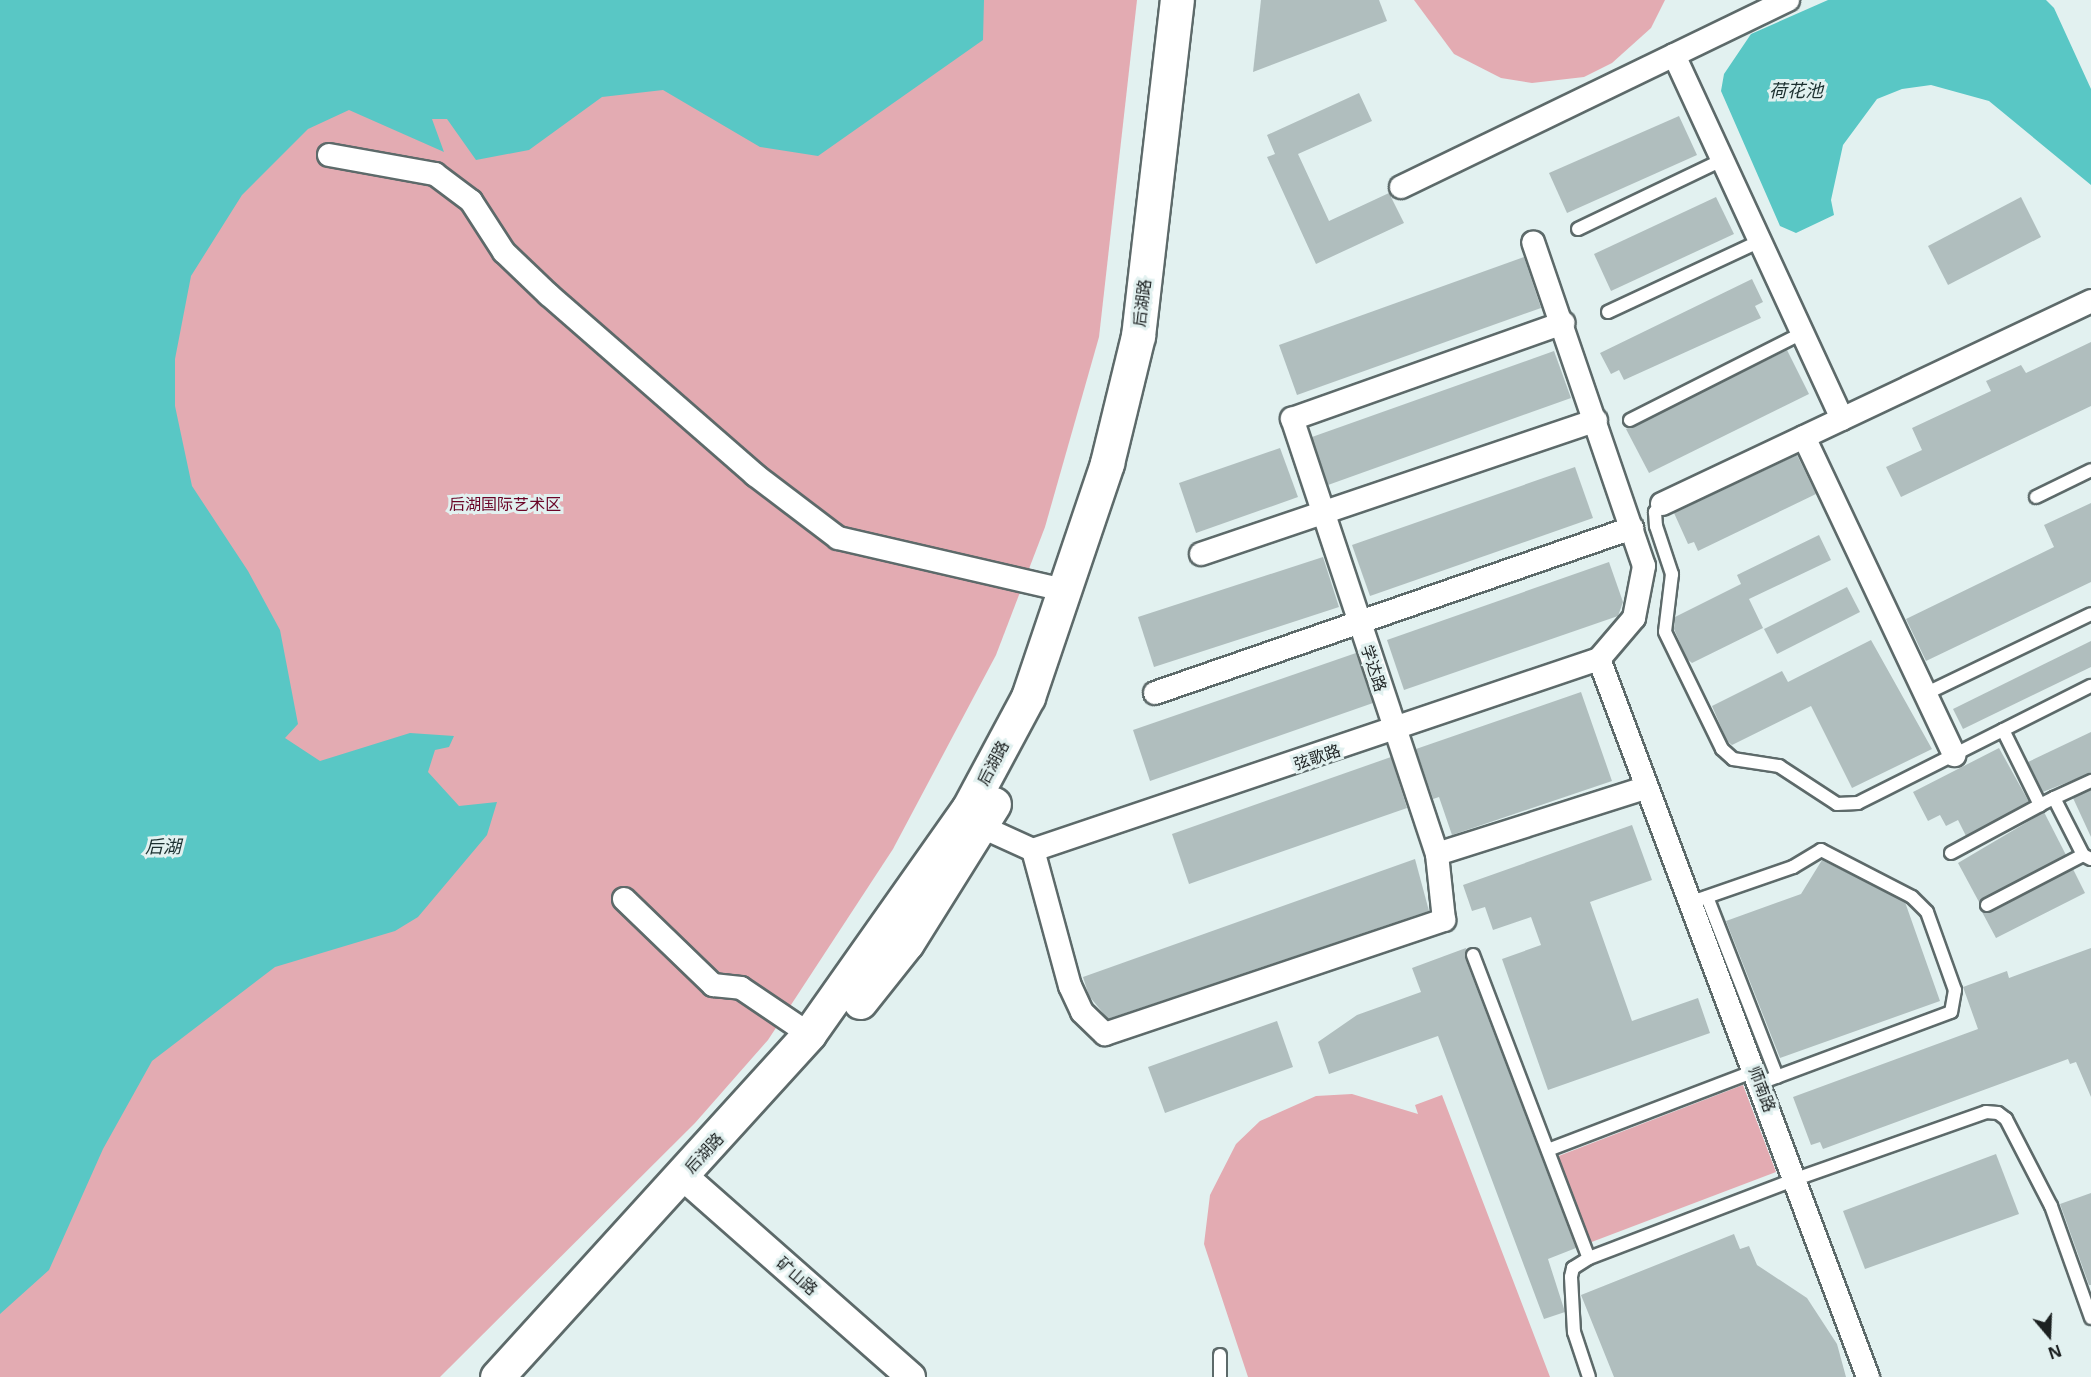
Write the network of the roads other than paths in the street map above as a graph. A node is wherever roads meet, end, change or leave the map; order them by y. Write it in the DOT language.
graph roads {
  1 [pos="1177,0"];
  2 [pos="1194,0"];
  3 [pos="1788,0"];
  4 [pos="1674,55"];
  5 [pos="329,155"];
  6 [pos="1722,160"];
  7 [pos="1401,187"];
  8 [pos="1578,229"];
  9 [pos="1760,241"];
  10 [pos="1533,242"];
  11 [pos="2091,301"];
  12 [pos="1608,312"];
  13 [pos="1563,323"];
  14 [pos="1802,333"];
  15 [pos="1842,419"];
  16 [pos="1596,420"];
  17 [pos="1630,420"];
  18 [pos="1804,437"];
  19 [pos="2091,470"];
  20 [pos="2036,497"];
  21 [pos="1662,504"];
  22 [pos="1323,514"];
  23 [pos="1632,528"];
  24 [pos="1201,554"];
  25 [pos="1067,591"];
  26 [pos="2091,614"];
  27 [pos="1359,623"];
  28 [pos="1599,659"];
  29 [pos="2091,686"];
  30 [pos="1155,693"];
  31 [pos="1925,694"];
  32 [pos="2003,730"];
  33 [pos="1395,731"];
  34 [pos="1954,755"];
  35 [pos="2091,781"];
  36 [pos="1647,795"];
  37 [pos="2054,798"];
  38 [pos="2040,805"];
  39 [pos="981,826"];
  40 [pos="1033,850"];
  41 [pos="1951,853"];
  42 [pos="1437,854"];
  43 [pos="2089,856"];
  44 [pos="624,899"];
  45 [pos="1698,900"];
  46 [pos="1987,905"];
  47 [pos="1473,955"];
  48 [pos="809,1034"];
  49 [pos="1764,1077"];
  50 [pos="1548,1150"];
  51 [pos="1796,1179"];
  52 [pos="686,1189"];
  53 [pos="1589,1258"];
  54 [pos="2091,1318"];
  55 [pos="1220,1355"];
  56 [pos="497,1377"];
  57 [pos="525,1377"];
  58 [pos="895,1377"];
  59 [pos="911,1377"];
  60 [pos="1220,1377"];
  61 [pos="1589,1377"];
  62 [pos="1868,1377"];
  1 -- 25 [label="main road, 后湖路"];
  2 -- 39 [label="main road, 后湖路"];
  3 -- 4 [label="street"];
  4 -- 6 [label="street"];
  4 -- 7 [label="street"];
  5 -- 25 [label="street"];
  6 -- 8 [label="lane"];
  6 -- 9 [label="street"];
  9 -- 12 [label="lane"];
  9 -- 14 [label="street"];
  10 -- 13 [label="street"];
  11 -- 15 [label="street"];
  13 -- 16 [label="street"];
  13 -- 22 [label="street, 学达路"];
  14 -- 15 [label="street"];
  14 -- 17 [label="lane"];
  15 -- 18 [label="street"];
  16 -- 22 [label="street"];
  16 -- 23 [label="street"];
  18 -- 21 [label="street"];
  18 -- 31 [label="street"];
  19 -- 20 [label="lane"];
  21 -- 34 [label="lane"];
  22 -- 24 [label="street"];
  22 -- 27 [label="street, 学达路"];
  23 -- 27 [label="street"];
  23 -- 28 [label="street"];
  25 -- 48 [label="main road, 后湖路"];
  26 -- 31 [label="lane"];
  27 -- 30 [label="street"];
  27 -- 33 [label="street, 学达路"];
  28 -- 33 [label="street, 弦歌路"];
  28 -- 36 [label="street, 师南路"];
  29 -- 32 [label="lane"];
  31 -- 34 [label="street"];
  32 -- 34 [label="lane"];
  32 -- 38 [label="lane"];
  33 -- 40 [label="street, 弦歌路"];
  33 -- 42 [label="street, 学达路"];
  35 -- 37 [label="lane"];
  36 -- 42 [label="street"];
  36 -- 45 [label="street, 师南路"];
  37 -- 38 [label="lane"];
  37 -- 43 [label="lane"];
  38 -- 41 [label="lane"];
  39 -- 40 [label="street"];
  39 -- 52 [label="main road, 后湖路"];
  40 -- 42 [label="street, 学达路"];
  43 -- 46 [label="lane"];
  44 -- 48 [label="street"];
  45 -- 49 [label="street, 师南路"];
  45 -- 49 [label="lane"];
  47 -- 50 [label="lane"];
  48 -- 52 [label="main road, 后湖路"];
  49 -- 50 [label="lane"];
  49 -- 51 [label="street, 师南路"];
  50 -- 53 [label="lane"];
  51 -- 53 [label="lane"];
  51 -- 54 [label="lane"];
  51 -- 62 [label="street, 师南路"];
  52 -- 56 [label="main road, 后湖路"];
  52 -- 57 [label="main road, 后湖路"];
  52 -- 58 [label="street, 矿山路"];
  52 -- 59 [label="street, 矿山路"];
  53 -- 61 [label="lane"];
  55 -- 60 [label="lane"];
}
